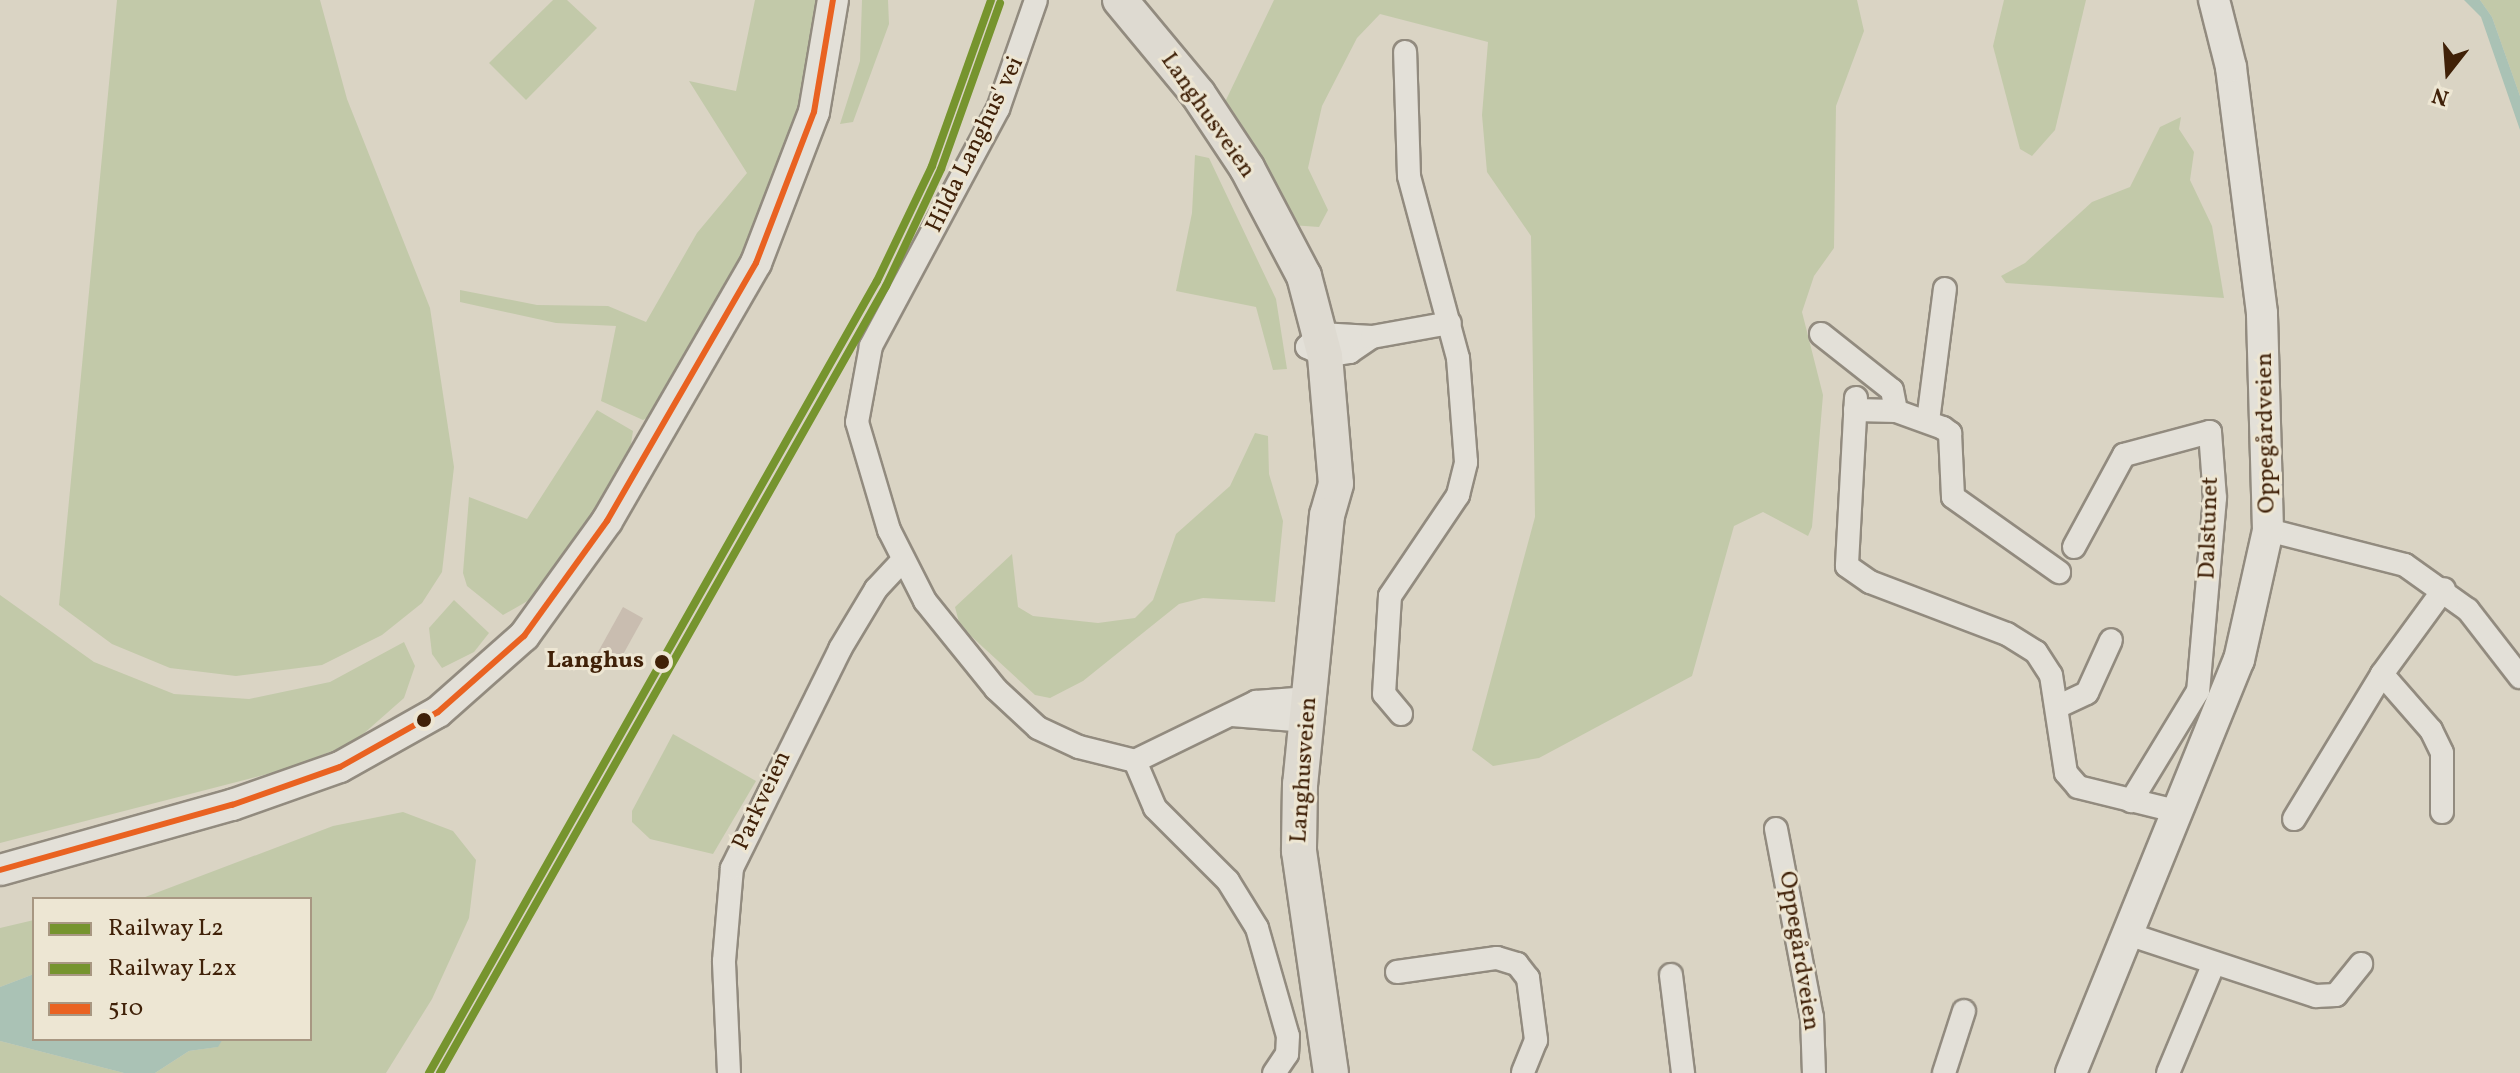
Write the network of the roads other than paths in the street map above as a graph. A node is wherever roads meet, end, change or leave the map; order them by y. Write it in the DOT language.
graph roads {
  1 [pos="833,0"];
  2 [pos="1036,0"];
  3 [pos="1120,0"];
  4 [pos="2214,0"];
  5 [pos="1405,52"];
  6 [pos="1945,289"];
  7 [pos="1450,323"];
  8 [pos="1821,334"];
  9 [pos="1317,346"];
  10 [pos="1896,411"];
  11 [pos="1928,421"];
  12 [pos="2268,530"];
  13 [pos="2074,547"];
  14 [pos="903,560"];
  15 [pos="2059,572"];
  16 [pos="2444,589"];
  17 [pos="2111,640"];
  18 [pos="2382,674"];
  19 [pos="2520,677"];
  20 [pos="2057,707"];
  21 [pos="1308,710"];
  22 [pos="1401,714"];
  23 [pos="1135,761"];
  24 [pos="2131,801"];
  25 [pos="2176,811"];
  26 [pos="2442,812"];
  27 [pos="2294,819"];
  28 [pos="1776,829"];
  29 [pos="0,870"];
  30 [pos="2125,933"];
  31 [pos="2214,963"];
  32 [pos="2361,964"];
  33 [pos="1397,972"];
  34 [pos="1671,975"];
  35 [pos="1964,1011"];
  36 [pos="1279,1068"];
  37 [pos="729,1073"];
  38 [pos="1331,1073"];
  39 [pos="1523,1073"];
  40 [pos="1683,1073"];
  41 [pos="1814,1073"];
  42 [pos="1944,1073"];
  43 [pos="2071,1073"];
  44 [pos="2168,1073"];
  1 -- 29 [label="main road"];
  2 -- 14 [label="street, Hilda Langhus' vei"];
  3 -- 9 [label="main road, Langhusveien"];
  4 -- 12 [label="main road, Oppegårdveien"];
  5 -- 7 [label="street"];
  6 -- 11 [label="street"];
  7 -- 9 [label="street"];
  7 -- 22 [label="street"];
  8 -- 10 [label="street"];
  9 -- 21 [label="main road, Langhusveien"];
  10 -- 11 [label="street"];
  10 -- 20 [label="street"];
  11 -- 15 [label="street"];
  12 -- 16 [label="street"];
  12 -- 25 [label="main road, Oppegårdveien"];
  13 -- 24 [label="street, Dalstunet"];
  14 -- 23 [label="street, Hilda Langhus' vei"];
  14 -- 37 [label="street, Parkveien"];
  16 -- 18 [label="street"];
  16 -- 19 [label="street"];
  17 -- 20 [label="street"];
  18 -- 26 [label="street"];
  18 -- 27 [label="street"];
  20 -- 24 [label="street"];
  21 -- 23 [label="street"];
  21 -- 38 [label="main road, Langhusveien"];
  23 -- 36 [label="street"];
  24 -- 25 [label="street"];
  25 -- 30 [label="main road, Oppegårdveien"];
  28 -- 41 [label="street, Oppegårdveien"];
  30 -- 31 [label="street"];
  30 -- 43 [label="main road, Oppegårdveien"];
  31 -- 32 [label="street"];
  31 -- 44 [label="street"];
  33 -- 39 [label="street"];
  34 -- 40 [label="street"];
  35 -- 42 [label="street"];
}
